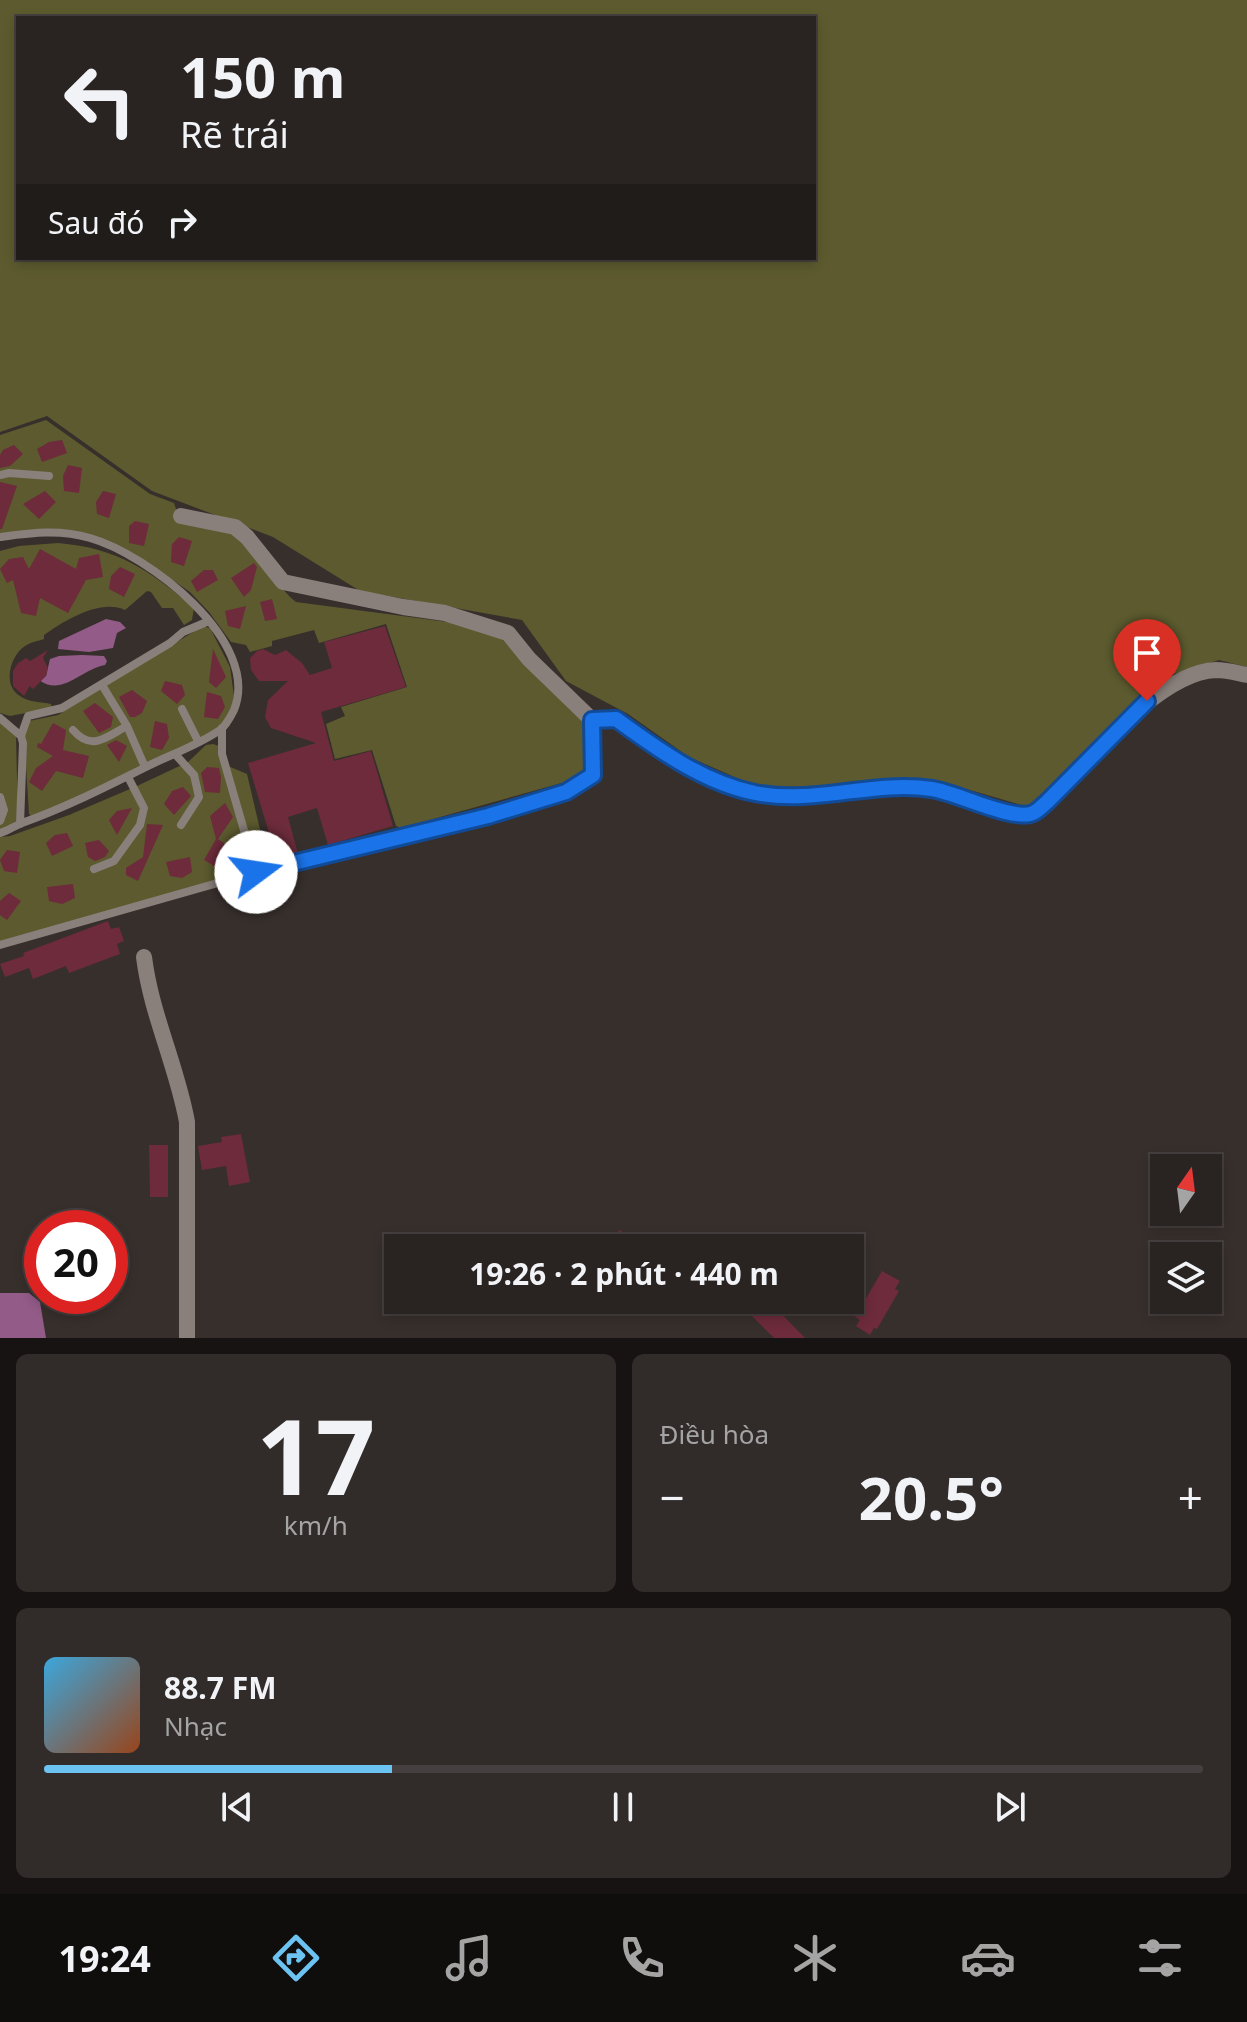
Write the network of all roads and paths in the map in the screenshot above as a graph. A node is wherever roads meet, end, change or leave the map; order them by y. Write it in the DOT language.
graph roads {
  1 [pos="0,475"];
  2 [pos="49,476"];
  3 [pos="181,516"];
  4 [pos="0,537"];
  5 [pos="209,621"];
  6 [pos="1247,675"];
  7 [pos="102,685"];
  8 [pos="182,709"];
  9 [pos="0,718"];
  10 [pos="592,720"];
  11 [pos="127,726"];
  12 [pos="222,728"];
  13 [pos="73,730"];
  14 [pos="21,736"];
  15 [pos="198,741"];
  16 [pos="175,754"];
  17 [pos="145,767"];
  18 [pos="128,777"];
  19 [pos="0,797"];
  20 [pos="0,821"];
  21 [pos="20,824"];
  22 [pos="181,825"];
  23 [pos="0,833"];
  24 [pos="94,869"];
  25 [pos="256,872"];
  26 [pos="0,945"];
  27 [pos="144,957"];
  28 [pos="187,1338"];
  1 -- 2 [label="lane"];
  3 -- 10 [label="street"];
  4 -- 5 [label="lane"];
  5 -- 12 [label="lane"];
  5 -- 14 [label="lane"];
  6 -- 10 [label="street"];
  7 -- 11 [label="lane"];
  8 -- 15 [label="lane"];
  9 -- 14 [label="lane"];
  10 -- 25 [label="lane"];
  11 -- 13 [label="lane"];
  11 -- 17 [label="lane"];
  12 -- 15 [label="lane"];
  12 -- 25 [label="lane"];
  14 -- 21 [label="lane"];
  15 -- 16 [label="lane"];
  16 -- 17 [label="lane"];
  16 -- 22 [label="lane"];
  17 -- 18 [label="lane"];
  18 -- 21 [label="lane"];
  18 -- 24 [label="lane"];
  19 -- 20 [label="lane"];
  21 -- 23 [label="lane"];
  25 -- 26 [label="lane"];
  27 -- 28 [label="street"];
}
